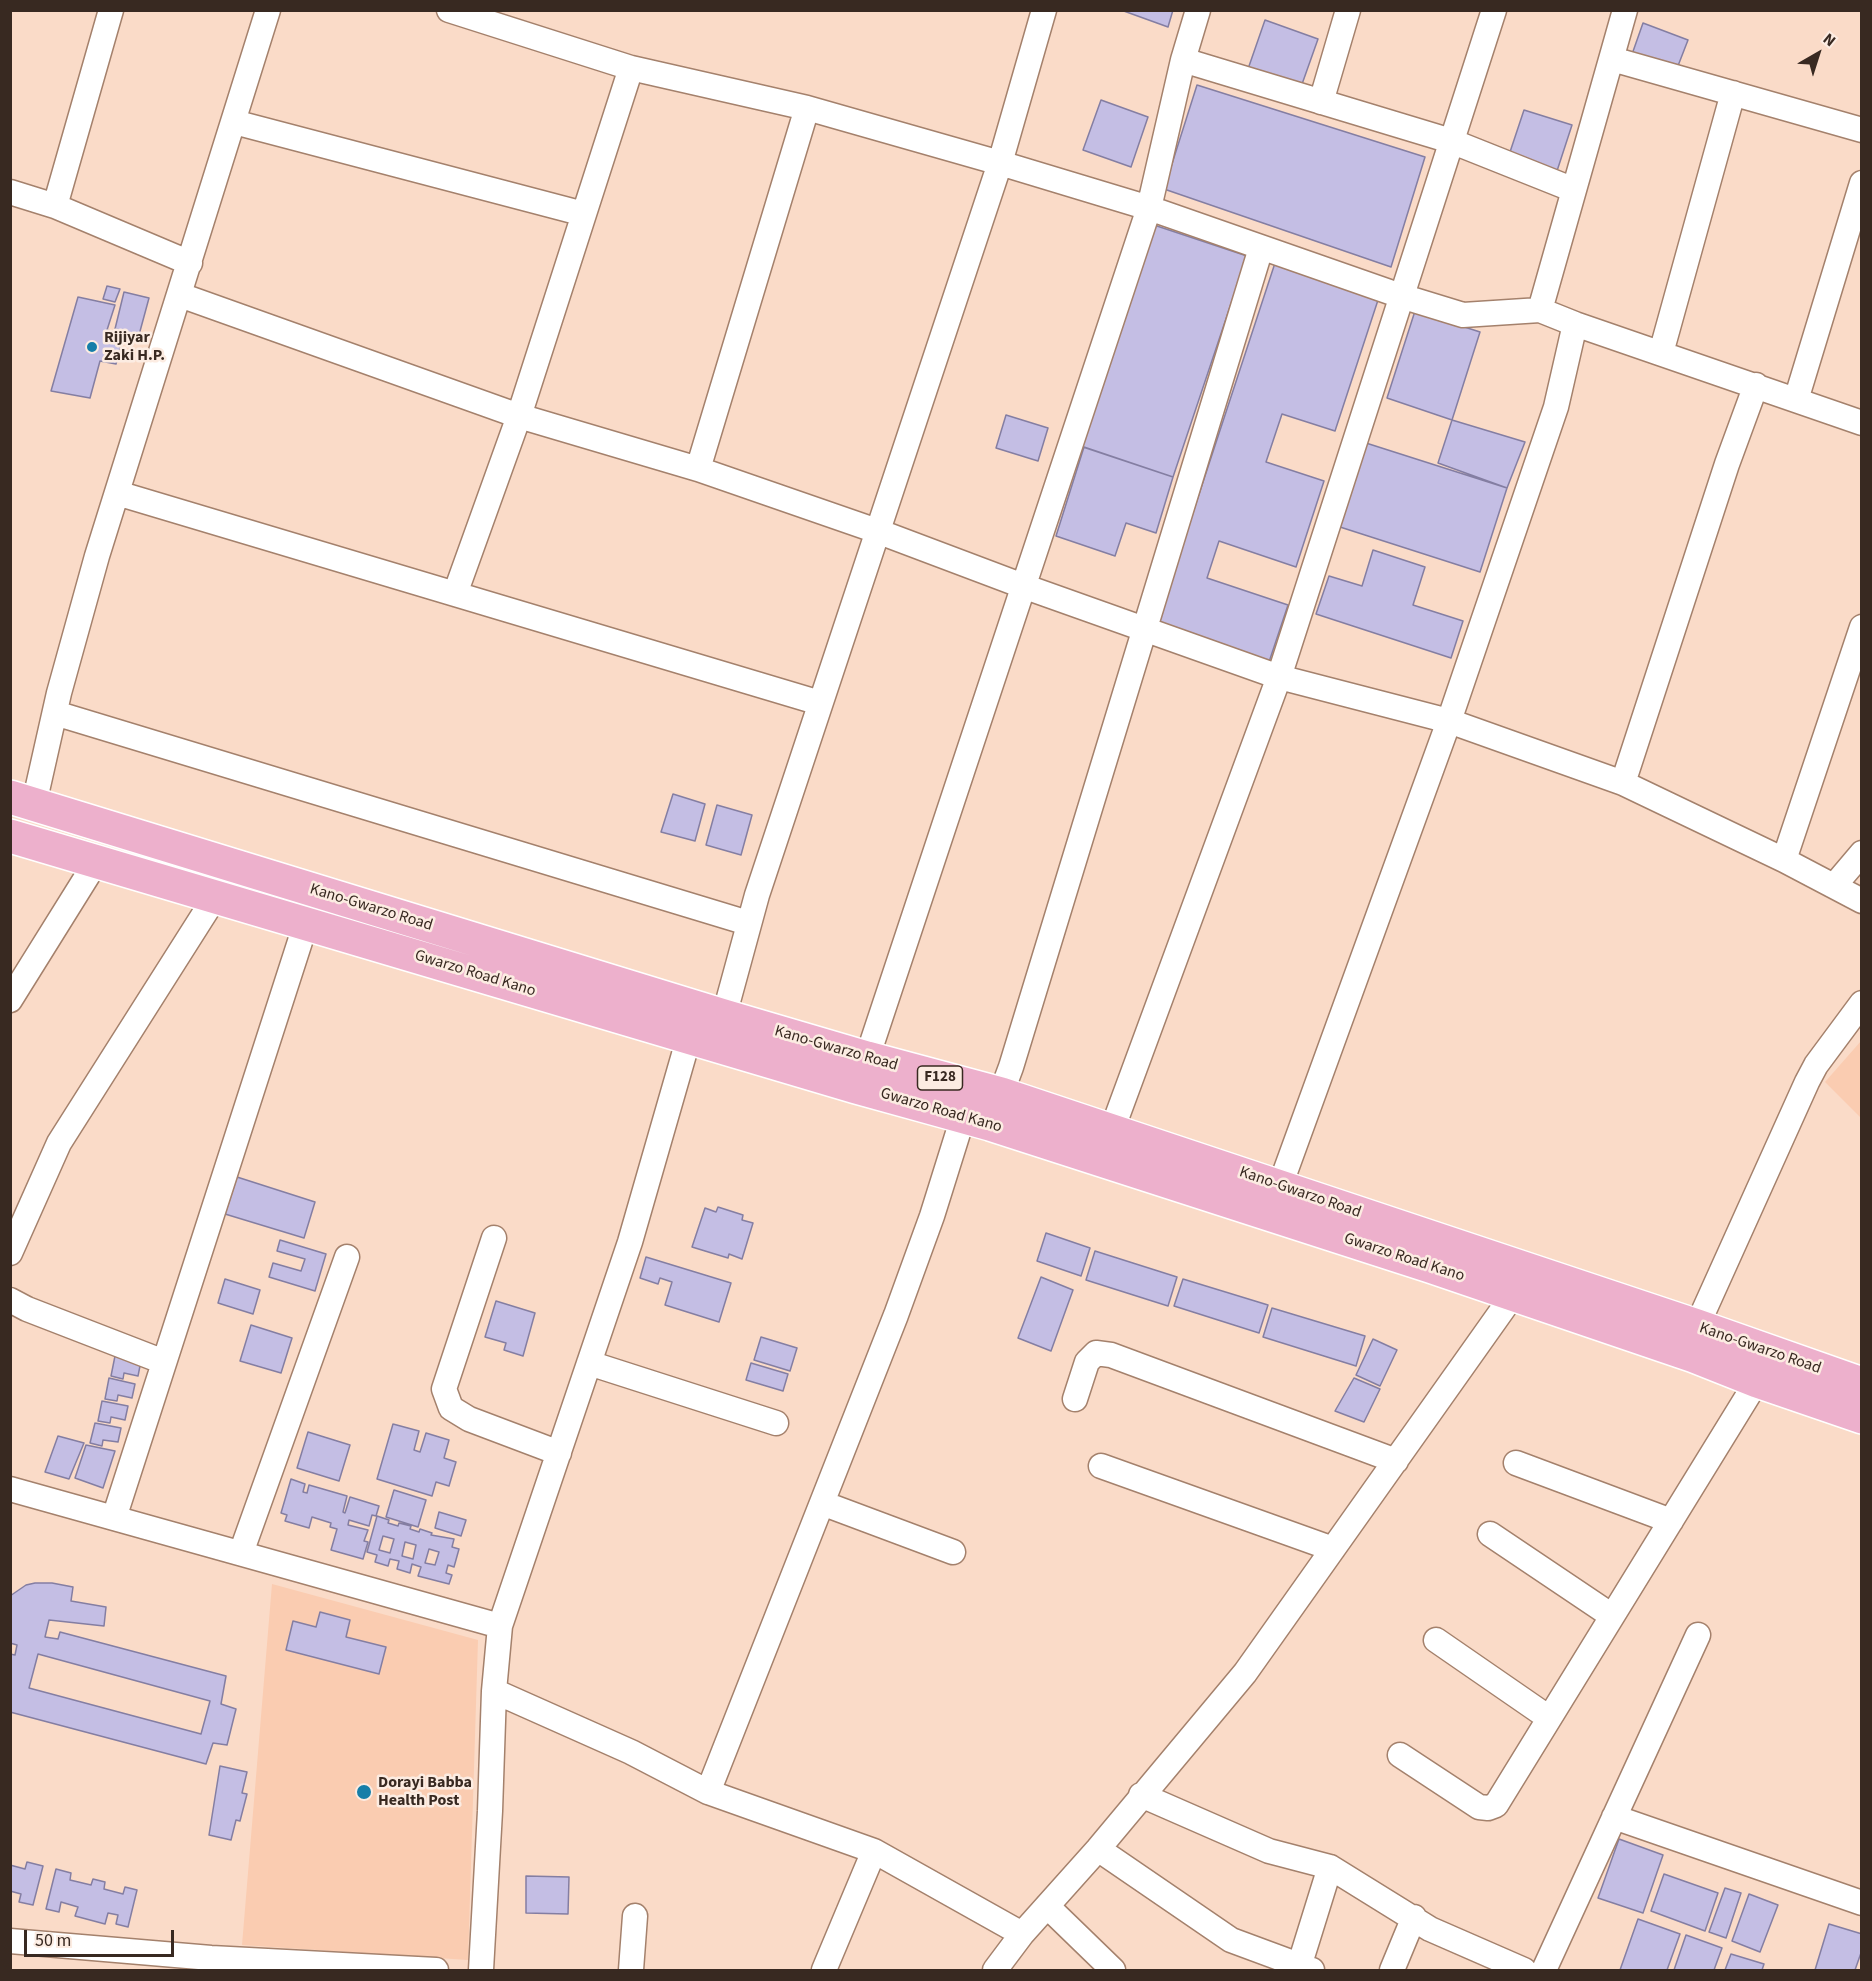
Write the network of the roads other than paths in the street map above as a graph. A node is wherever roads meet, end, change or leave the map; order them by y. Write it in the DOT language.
graph roads {
  1 [pos="111,10"];
  2 [pos="268,10"];
  3 [pos="448,10"];
  4 [pos="1044,10"];
  5 [pos="1198,10"];
  6 [pos="1348,10"];
  7 [pos="1494,10"];
  8 [pos="1625,10"];
  9 [pos="1612,59"];
  10 [pos="1183,60"];
  11 [pos="631,68"];
  12 [pos="1733,93"];
  13 [pos="1321,102"];
  14 [pos="807,108"];
  15 [pos="234,122"];
  16 [pos="1862,130"];
  17 [pos="1451,141"];
  18 [pos="1000,163"];
  19 [pos="1862,183"];
  20 [pos="1574,190"];
  21 [pos="10,192"];
  22 [pos="55,206"];
  23 [pos="1149,208"];
  24 [pos="584,214"];
  25 [pos="1261,248"];
  26 [pos="190,263"];
  27 [pos="180,295"];
  28 [pos="1401,296"];
  29 [pos="1540,310"];
  30 [pos="1575,324"];
  31 [pos="1661,353"];
  32 [pos="1756,385"];
  33 [pos="1796,400"];
  34 [pos="519,416"];
  35 [pos="1862,423"];
  36 [pos="698,469"];
  37 [pos="117,493"];
  38 [pos="877,531"];
  39 [pos="1023,586"];
  40 [pos="455,594"];
  41 [pos="1862,627"];
  42 [pos="1144,630"];
  43 [pos="1279,677"];
  44 [pos="820,703"];
  45 [pos="55,713"];
  46 [pos="1449,721"];
  47 [pos="1623,783"];
  48 [pos="22,801"];
  49 [pos="10,836"];
  50 [pos="1862,853"];
  51 [pos="1784,860"];
  52 [pos="96,862"];
  53 [pos="1834,886"];
  54 [pos="215,897"];
  55 [pos="1862,901"];
  56 [pos="306,923"];
  57 [pos="748,923"];
  58 [pos="515,969"];
  59 [pos="10,1000"];
  60 [pos="1862,1004"];
  61 [pos="724,1016"];
  62 [pos="689,1037"];
  63 [pos="867,1058"];
  64 [pos="1001,1094"];
  65 [pos="963,1117"];
  66 [pos="1112,1130"];
  67 [pos="1280,1186"];
  68 [pos="494,1238"];
  69 [pos="10,1252"];
  70 [pos="347,1257"];
  71 [pos="1513,1295"];
  72 [pos="10,1300"];
  73 [pos="1697,1326"];
  74 [pos="164,1362"];
  75 [pos="589,1363"];
  76 [pos="1757,1381"];
  77 [pos="1862,1384"];
  78 [pos="1075,1399"];
  79 [pos="1862,1417"];
  80 [pos="776,1423"];
  81 [pos="559,1453"];
  82 [pos="1395,1461"];
  83 [pos="1516,1463"];
  84 [pos="1101,1466"];
  85 [pos="10,1489"];
  86 [pos="822,1503"];
  87 [pos="114,1518"];
  88 [pos="1671,1521"];
  89 [pos="1490,1534"];
  90 [pos="1333,1549"];
  91 [pos="953,1552"];
  92 [pos="241,1553"];
  93 [pos="1612,1616"];
  94 [pos="500,1626"];
  95 [pos="1698,1635"];
  96 [pos="1436,1640"];
  97 [pos="494,1691"];
  98 [pos="1550,1718"];
  99 [pos="1400,1755"];
  100 [pos="708,1792"];
  101 [pos="1141,1795"];
  102 [pos="1614,1817"];
  103 [pos="1098,1849"];
  104 [pos="874,1851"];
  105 [pos="1330,1867"];
  106 [pos="1862,1903"];
  107 [pos="1047,1906"];
  108 [pos="635,1916"];
  109 [pos="1414,1917"];
  110 [pos="1022,1934"];
  111 [pos="10,1941"];
  112 [pos="211,1964"];
  113 [pos="1304,1969"];
  114 [pos="436,1971"];
  115 [pos="481,1971"];
  116 [pos="631,1971"];
  117 [pos="824,1971"];
  118 [pos="994,1971"];
  119 [pos="1113,1971"];
  120 [pos="1392,1971"];
  121 [pos="1524,1971"];
  122 [pos="1544,1971"];
  1 -- 22 [label="street"];
  2 -- 15 [label="street"];
  3 -- 11 [label="street"];
  4 -- 18 [label="street"];
  5 -- 10 [label="street"];
  6 -- 13 [label="street"];
  7 -- 17 [label="street"];
  8 -- 9 [label="street"];
  9 -- 12 [label="street"];
  9 -- 20 [label="street"];
  10 -- 13 [label="street"];
  10 -- 23 [label="street"];
  11 -- 14 [label="street"];
  11 -- 24 [label="street"];
  12 -- 16 [label="street"];
  12 -- 31 [label="street"];
  13 -- 17 [label="street"];
  14 -- 18 [label="street"];
  14 -- 36 [label="street"];
  15 -- 24 [label="street"];
  15 -- 26 [label="street"];
  17 -- 20 [label="street"];
  17 -- 28 [label="street"];
  18 -- 23 [label="street"];
  18 -- 38 [label="street"];
  19 -- 33 [label="street"];
  20 -- 29 [label="street"];
  21 -- 22 [label="street"];
  22 -- 26 [label="street"];
  23 -- 25 [label="street"];
  23 -- 39 [label="street"];
  24 -- 34 [label="street"];
  25 -- 28 [label="street"];
  25 -- 42 [label="street"];
  26 -- 27 [label="street"];
  27 -- 34 [label="street"];
  27 -- 37 [label="street"];
  28 -- 29 [label="street"];
  28 -- 43 [label="street"];
  29 -- 30 [label="street"];
  30 -- 31 [label="street"];
  30 -- 46 [label="street"];
  31 -- 32 [label="street"];
  32 -- 33 [label="street"];
  32 -- 47 [label="street"];
  33 -- 35 [label="street"];
  34 -- 36 [label="street"];
  34 -- 40 [label="street"];
  36 -- 38 [label="street"];
  37 -- 40 [label="street"];
  37 -- 45 [label="street"];
  38 -- 39 [label="street"];
  38 -- 44 [label="street"];
  39 -- 42 [label="street"];
  39 -- 63 [label="street"];
  40 -- 44 [label="street"];
  41 -- 51 [label="street"];
  42 -- 43 [label="street"];
  42 -- 64 [label="street"];
  43 -- 46 [label="street"];
  43 -- 66 [label="street"];
  44 -- 57 [label="street"];
  45 -- 48 [label="street"];
  45 -- 57 [label="street"];
  46 -- 47 [label="street"];
  46 -- 67 [label="street"];
  47 -- 51 [label="street"];
  48 -- 58 [label="main road, Kano-Gwarzo Road / F128"];
  49 -- 52 [label="main road, Gwarzo Road Kano / F128"];
  50 -- 53 [label="street"];
  51 -- 53 [label="street"];
  52 -- 54 [label="main road, Gwarzo Road Kano / F128"];
  52 -- 59 [label="street"];
  53 -- 55 [label="street"];
  54 -- 56 [label="main road, Gwarzo Road Kano / F128"];
  54 -- 69 [label="street"];
  56 -- 58 [label="main road, Gwarzo Road Kano / F128"];
  56 -- 74 [label="street"];
  57 -- 61 [label="street"];
  58 -- 61 [label="main road, Kano-Gwarzo Road / F128"];
  58 -- 62 [label="main road, Gwarzo Road Kano / F128"];
  60 -- 73 [label="street"];
  61 -- 63 [label="main road, Kano-Gwarzo Road / F128"];
  62 -- 65 [label="main road, Gwarzo Road Kano / F128"];
  62 -- 75 [label="street"];
  63 -- 64 [label="main road, Kano-Gwarzo Road / F128"];
  64 -- 66 [label="main road, Kano-Gwarzo Road / F128"];
  65 -- 71 [label="main road, Gwarzo Road Kano / F128"];
  65 -- 86 [label="street"];
  66 -- 67 [label="main road, Kano-Gwarzo Road / F128"];
  67 -- 73 [label="main road, Kano-Gwarzo Road / F128"];
  68 -- 81 [label="street"];
  70 -- 92 [label="street"];
  71 -- 76 [label="main road, Gwarzo Road Kano / F128"];
  71 -- 82 [label="street"];
  72 -- 74 [label="street"];
  73 -- 77 [label="main road, Kano-Gwarzo Road / F128"];
  74 -- 87 [label="street"];
  75 -- 80 [label="street"];
  75 -- 81 [label="street"];
  76 -- 79 [label="main road, Gwarzo Road Kano / F128"];
  76 -- 88 [label="street"];
  78 -- 82 [label="street"];
  81 -- 94 [label="street"];
  82 -- 90 [label="street"];
  83 -- 88 [label="street"];
  84 -- 90 [label="street"];
  85 -- 87 [label="street"];
  86 -- 91 [label="street"];
  86 -- 100 [label="street"];
  87 -- 92 [label="street"];
  88 -- 93 [label="street"];
  89 -- 93 [label="street"];
  90 -- 101 [label="street"];
  92 -- 94 [label="street"];
  93 -- 98 [label="street"];
  94 -- 97 [label="street"];
  95 -- 102 [label="street"];
  96 -- 98 [label="street"];
  97 -- 100 [label="street"];
  97 -- 115 [label="street"];
  98 -- 99 [label="street"];
  100 -- 104 [label="street"];
  101 -- 103 [label="street"];
  101 -- 105 [label="street"];
  102 -- 106 [label="street"];
  102 -- 122 [label="street"];
  103 -- 107 [label="street"];
  103 -- 113 [label="street"];
  104 -- 110 [label="street"];
  104 -- 117 [label="street"];
  105 -- 109 [label="street"];
  105 -- 113 [label="street"];
  107 -- 110 [label="street"];
  107 -- 119 [label="street"];
  108 -- 116 [label="street"];
  109 -- 120 [label="street"];
  109 -- 121 [label="street"];
  110 -- 118 [label="street"];
  111 -- 112 [label="street"];
  112 -- 114 [label="street"];
}
